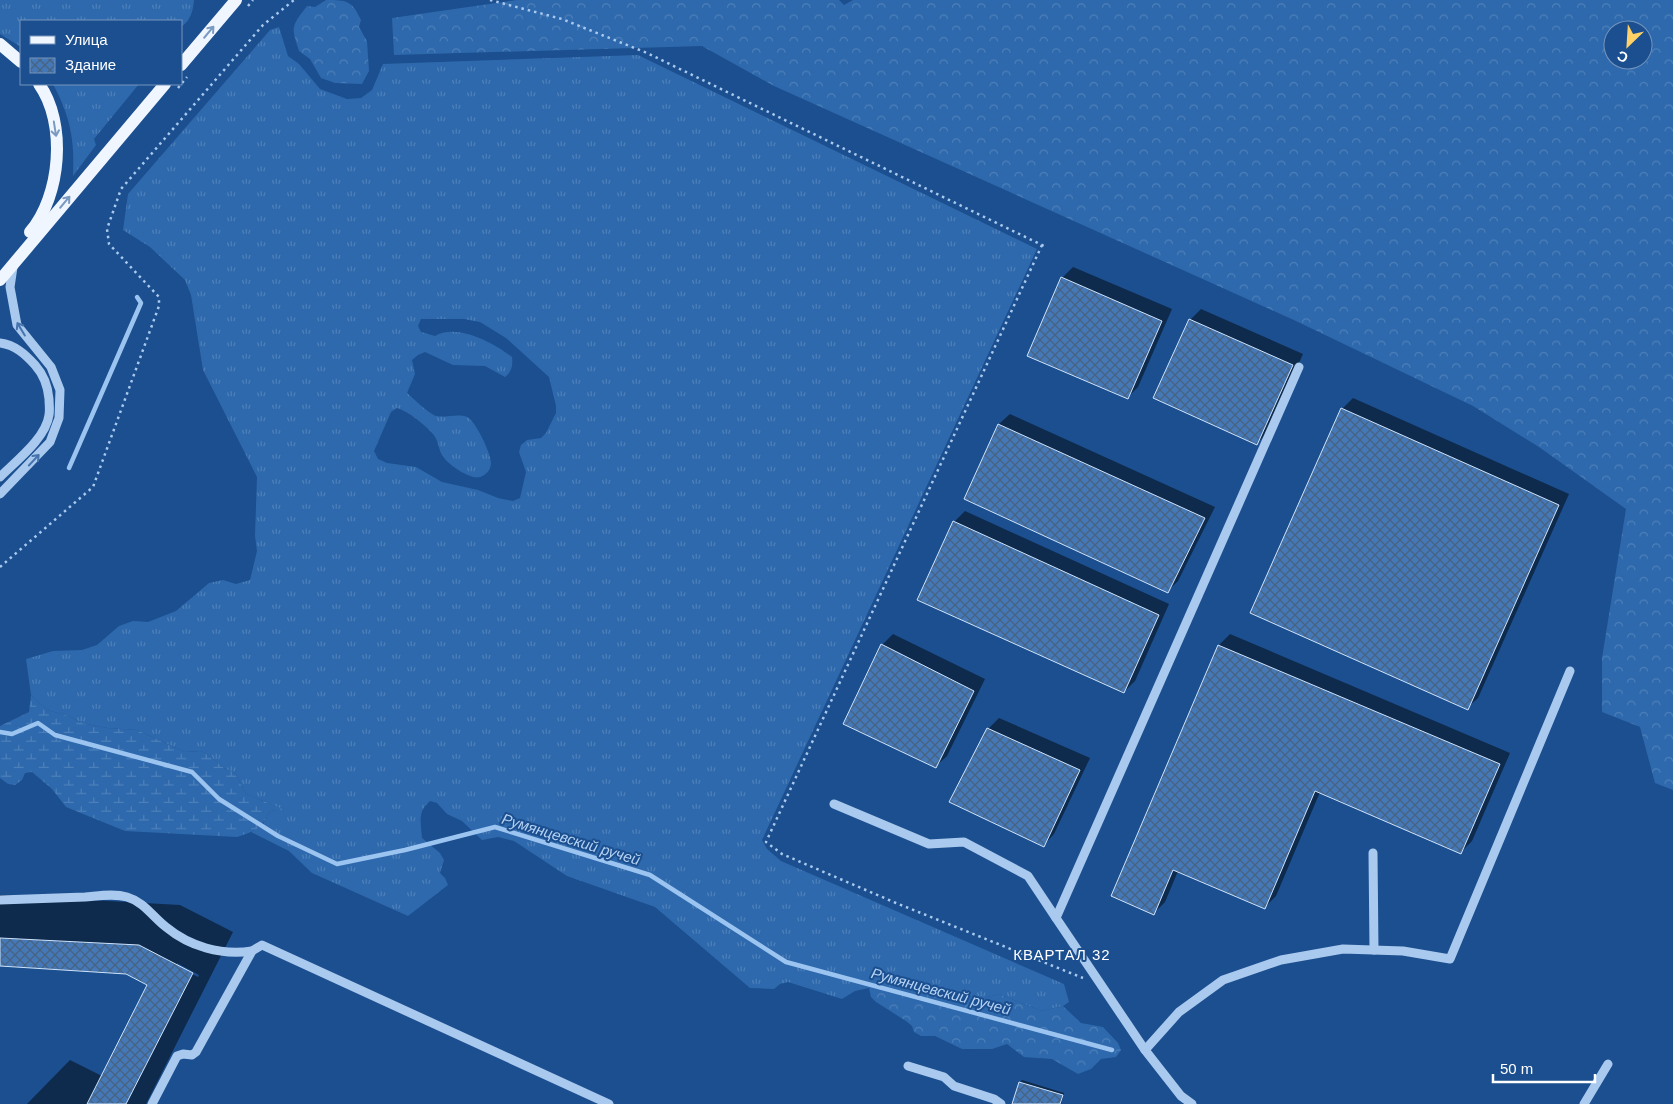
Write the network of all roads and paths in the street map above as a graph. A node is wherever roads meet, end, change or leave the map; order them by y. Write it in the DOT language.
graph roads {
  1 [pos="236,0"];
  2 [pos="294,0"];
  3 [pos="490,0"];
  4 [pos="0,44"];
  5 [pos="20,61"];
  6 [pos="182,64"];
  7 [pos="40,85"];
  8 [pos="164,85"];
  9 [pos="1042,245"];
  10 [pos="1046,247"];
  11 [pos="14,262"];
  12 [pos="0,267"];
  13 [pos="0,280"];
  14 [pos="0,343"];
  15 [pos="1299,367"];
  16 [pos="0,477"];
  17 [pos="0,494"];
  18 [pos="0,567"];
  19 [pos="1570,671"];
  20 [pos="834,804"];
  21 [pos="1373,853"];
  22 [pos="0,900"];
  23 [pos="1056,918"];
  24 [pos="1374,950"];
  25 [pos="252,951"];
  26 [pos="1102,986"];
  27 [pos="1145,1050"];
  28 [pos="1608,1064"];
  29 [pos="908,1066"];
  30 [pos="152,1104"];
  31 [pos="609,1104"];
  32 [pos="1001,1104"];
  33 [pos="1192,1104"];
  34 [pos="1584,1104"];
  6 -- 1 [label="main road, one-way"];
  2 -- 18 [label="path"];
  3 -- 9 [label="path"];
  4 -- 5 [label="main road"];
  7 -- 12 [label="main road, one-way"];
  11 -- 8 [label="main road, one-way"];
  9 -- 10 [label="path"];
  9 -- 26 [label="path"];
  11 -- 13 [label="main road"];
  17 -- 11 [label="street, one-way"];
  14 -- 16 [label="street"];
  15 -- 23 [label="street"];
  19 -- 24 [label="street"];
  20 -- 23 [label="street"];
  21 -- 24 [label="street"];
  22 -- 25 [label="street"];
  23 -- 26 [label="street"];
  24 -- 27 [label="street"];
  25 -- 30 [label="street"];
  25 -- 31 [label="street"];
  26 -- 27 [label="street"];
  27 -- 33 [label="street"];
  28 -- 34 [label="street"];
  29 -- 32 [label="street"];
}
